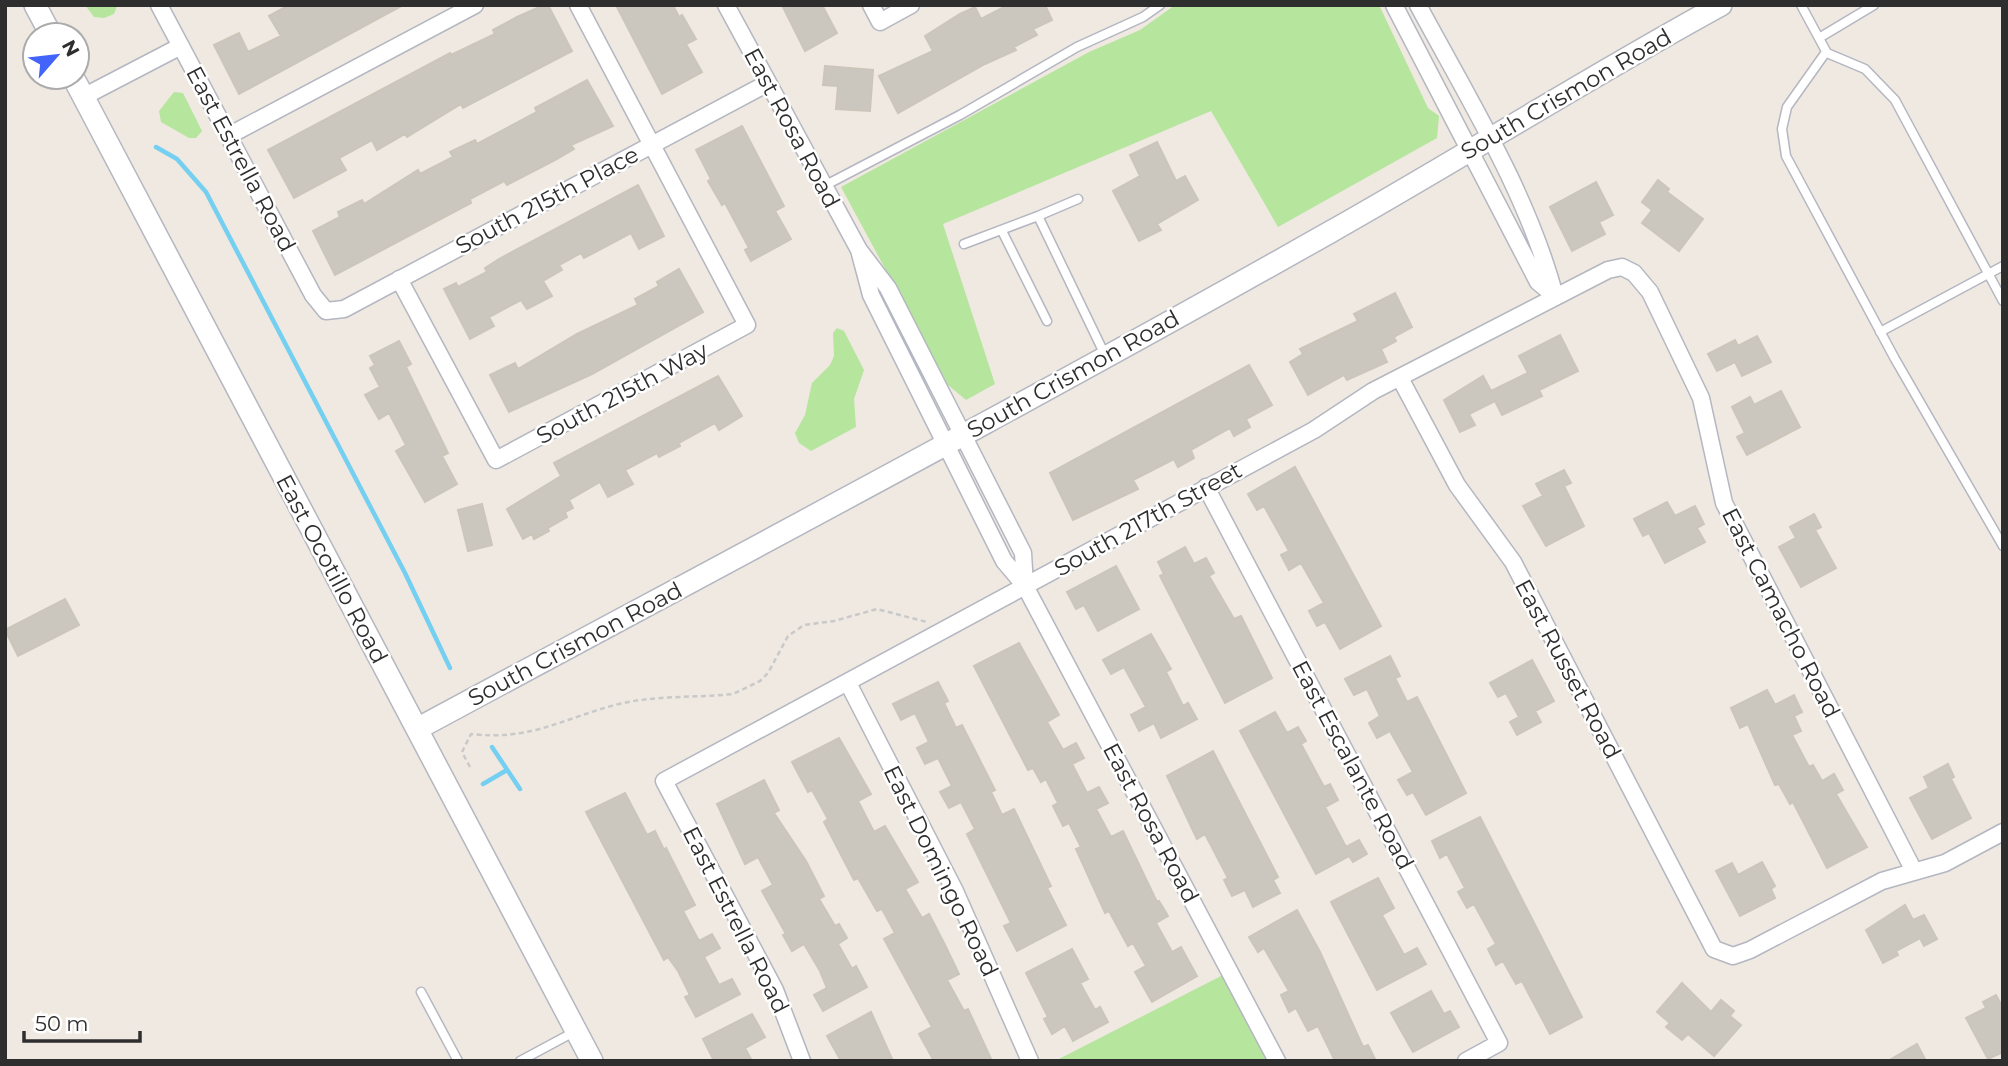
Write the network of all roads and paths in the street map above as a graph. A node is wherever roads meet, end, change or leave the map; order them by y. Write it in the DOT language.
graph roads {
  1 [pos="35,5"];
  2 [pos="159,5"];
  3 [pos="475,5"];
  4 [pos="578,5"];
  5 [pos="726,5"];
  6 [pos="871,5"];
  7 [pos="911,5"];
  8 [pos="1160,5"];
  9 [pos="1394,5"];
  10 [pos="1418,5"];
  11 [pos="1721,5"];
  12 [pos="1801,5"];
  13 [pos="1874,5"];
  14 [pos="44,21"];
  15 [pos="1819,38"];
  16 [pos="181,46"];
  17 [pos="1826,52"];
  18 [pos="768,83"];
  19 [pos="80,91"];
  20 [pos="83,97"];
  21 [pos="228,136"];
  22 [pos="1480,144"];
  23 [pos="650,145"];
  24 [pos="824,186"];
  25 [pos="1078,199"];
  26 [pos="1038,216"];
  27 [pos="1002,231"];
  28 [pos="964,244"];
  29 [pos="2003,266"];
  30 [pos="1634,273"];
  31 [pos="1988,274"];
  32 [pos="399,279"];
  33 [pos="1555,296"];
  34 [pos="2003,301"];
  35 [pos="326,311"];
  36 [pos="1046,321"];
  37 [pos="1880,332"];
  38 [pos="1106,356"];
  39 [pos="1400,379"];
  40 [pos="953,439"];
  41 [pos="1206,487"];
  42 [pos="2003,546"];
  43 [pos="1025,586"];
  44 [pos="937,634"];
  45 [pos="848,683"];
  46 [pos="417,729"];
  47 [pos="470,767"];
  48 [pos="664,781"];
  49 [pos="2003,832"];
  50 [pos="1914,871"];
  51 [pos="421,992"];
  52 [pos="576,1031"];
  53 [pos="458,1061"];
  54 [pos="520,1061"];
  55 [pos="592,1061"];
  56 [pos="803,1061"];
  57 [pos="1030,1061"];
  58 [pos="1277,1061"];
  59 [pos="1466,1061"];
  1 -- 14 [label="street"];
  2 -- 16 [label="street, East Estrella Road"];
  3 -- 21 [label="street"];
  4 -- 23 [label="street"];
  5 -- 18 [label="street, East Rosa Road"];
  6 -- 7 [label="street"];
  8 -- 24 [label="lane"];
  9 -- 22 [label="street"];
  10 -- 22 [label="street"];
  11 -- 22 [label="street, South Crismon Road"];
  12 -- 15 [label="lane"];
  13 -- 15 [label="lane"];
  15 -- 17 [label="lane"];
  16 -- 20 [label="street"];
  16 -- 21 [label="street, East Estrella Road"];
  17 -- 31 [label="lane"];
  17 -- 37 [label="lane"];
  18 -- 23 [label="street, South 215th Place"];
  18 -- 24 [label="street, East Rosa Road"];
  19 -- 20 [label="street, East Ocotillo Road"];
  20 -- 46 [label="street, East Ocotillo Road"];
  21 -- 35 [label="street, East Estrella Road"];
  22 -- 33 [label="street"];
  22 -- 33 [label="street"];
  22 -- 38 [label="street, South Crismon Road"];
  23 -- 32 [label="street, South 215th Place"];
  23 -- 32 [label="street, South 215th Way"];
  24 -- 40 [label="street, East Rosa Road"];
  25 -- 26 [label="lane"];
  26 -- 27 [label="lane"];
  26 -- 38 [label="lane"];
  27 -- 28 [label="lane"];
  27 -- 36 [label="lane"];
  29 -- 31 [label="lane"];
  30 -- 33 [label="street, South 217th Street"];
  30 -- 50 [label="street, East Camacho Road"];
  31 -- 34 [label="lane"];
  31 -- 37 [label="lane"];
  32 -- 35 [label="street, South 215th Place"];
  33 -- 39 [label="street, South 217th Street"];
  37 -- 42 [label="lane"];
  38 -- 40 [label="street, South Crismon Road"];
  39 -- 41 [label="street, South 217th Street"];
  39 -- 50 [label="street, East Russet Road"];
  40 -- 43 [label="street, East Rosa Road"];
  40 -- 46 [label="street, South Crismon Road"];
  41 -- 43 [label="street, South 217th Street"];
  41 -- 59 [label="street, East Escalante Road"];
  43 -- 44 [label="street, South 217th Street"];
  43 -- 58 [label="street, East Rosa Road"];
  44 -- 45 [label="street, South 217th Street"];
  44 -- 47 [label="path"];
  45 -- 48 [label="street, South 217th Street"];
  45 -- 57 [label="street, East Domingo Road"];
  46 -- 52 [label="street, East Ocotillo Road"];
  48 -- 56 [label="street, East Estrella Road"];
  49 -- 50 [label="street"];
  51 -- 53 [label="lane"];
  52 -- 54 [label="lane"];
  52 -- 55 [label="street, East Ocotillo Road"];
}
